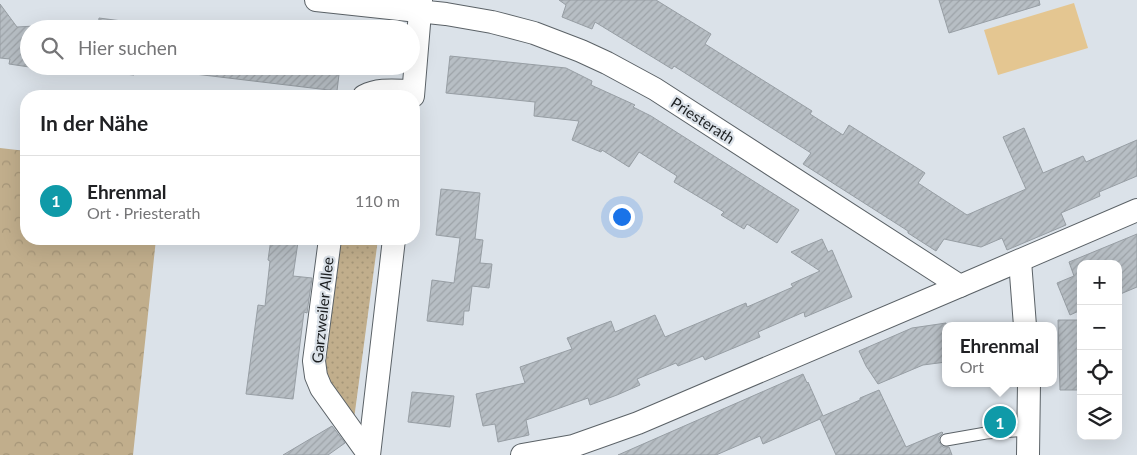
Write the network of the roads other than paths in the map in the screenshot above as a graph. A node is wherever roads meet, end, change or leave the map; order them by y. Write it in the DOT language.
graph roads {
  1 [pos="316,0"];
  2 [pos="421,6"];
  3 [pos="420,20"];
  4 [pos="415,75"];
  5 [pos="413,90"];
  6 [pos="1137,210"];
  7 [pos="329,245"];
  8 [pos="393,245"];
  9 [pos="1020,261"];
  10 [pos="960,286"];
  11 [pos="1025,322"];
  12 [pos="1029,387"];
  13 [pos="1029,430"];
  14 [pos="946,440"];
  15 [pos="369,455"];
  16 [pos="529,455"];
  17 [pos="1028,455"];
  1 -- 2 [label="street, Priesterath"];
  2 -- 3 [label="street"];
  2 -- 10 [label="street, Priesterath"];
  4 -- 5 [label="street"];
  6 -- 9 [label="street"];
  7 -- 15 [label="street, Garzweiler Allee"];
  8 -- 15 [label="street, Garzweiler Allee"];
  9 -- 10 [label="street"];
  9 -- 11 [label="street"];
  10 -- 16 [label="street"];
  12 -- 13 [label="street"];
  13 -- 14 [label="lane"];
  13 -- 17 [label="street"];
}
